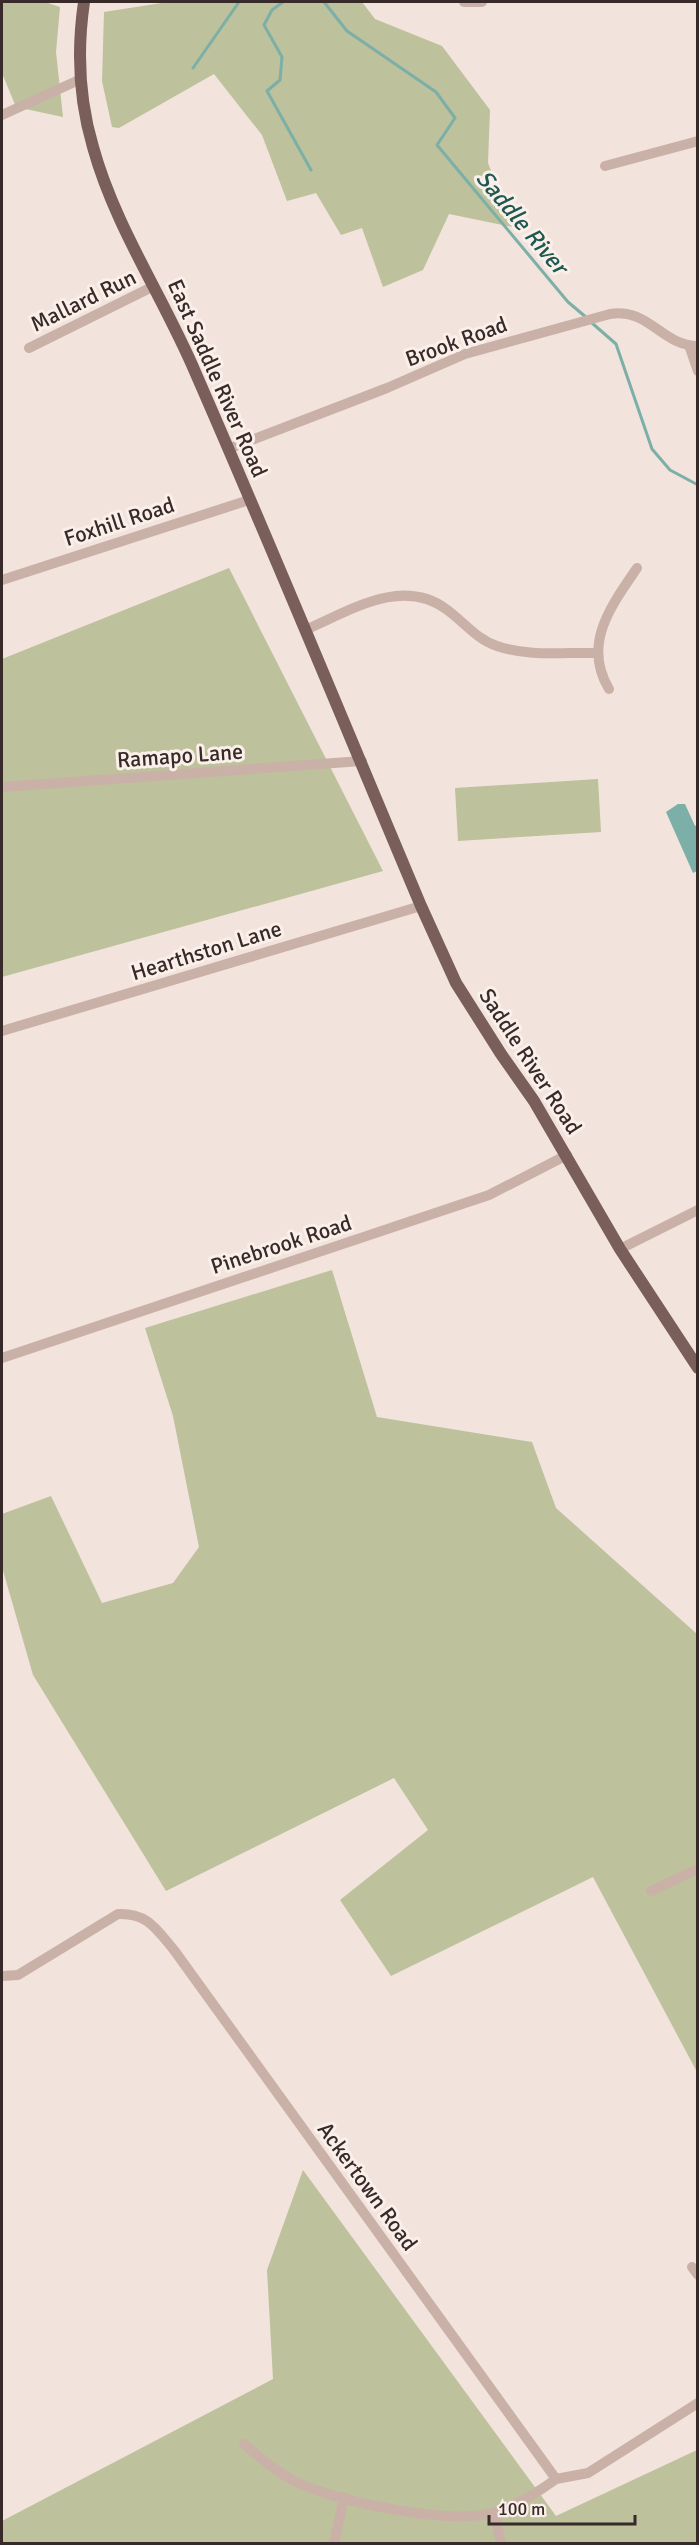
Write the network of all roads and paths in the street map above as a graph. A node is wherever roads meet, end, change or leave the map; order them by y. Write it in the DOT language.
graph roads {
  1 [pos="84,2"];
  2 [pos="464,2"];
  3 [pos="482,2"];
  4 [pos="81,79"];
  5 [pos="2,115"];
  6 [pos="698,141"];
  7 [pos="605,166"];
  8 [pos="154,286"];
  9 [pos="693,346"];
  10 [pos="29,348"];
  11 [pos="698,371"];
  12 [pos="228,449"];
  13 [pos="249,500"];
  14 [pos="637,568"];
  15 [pos="2,580"];
  16 [pos="305,630"];
  17 [pos="597,653"];
  18 [pos="609,689"];
  19 [pos="362,761"];
  20 [pos="2,788"];
  21 [pos="421,906"];
  22 [pos="2,1032"];
  23 [pos="567,1155"];
  24 [pos="698,1210"];
  25 [pos="620,1249"];
  26 [pos="2,1358"];
  27 [pos="698,1368"];
  28 [pos="698,1869"];
  29 [pos="651,1891"];
  30 [pos="2,1976"];
  31 [pos="698,2403"];
  32 [pos="244,2444"];
  33 [pos="555,2479"];
  34 [pos="344,2497"];
  35 [pos="495,2513"];
  36 [pos="334,2544"];
  37 [pos="501,2544"];
  1 -- 4 [label="main road, East Saddle River Road"];
  2 -- 3 [label="street"];
  4 -- 5 [label="street"];
  4 -- 8 [label="main road, East Saddle River Road"];
  6 -- 7 [label="street"];
  8 -- 10 [label="street, Mallard Run"];
  8 -- 12 [label="main road, East Saddle River Road"];
  9 -- 11 [label="street"];
  9 -- 12 [label="street, Brook Road"];
  12 -- 13 [label="main road, East Saddle River Road"];
  13 -- 15 [label="street, Foxhill Road"];
  13 -- 16 [label="main road, East Saddle River Road"];
  14 -- 17 [label="street"];
  16 -- 17 [label="street"];
  16 -- 19 [label="main road, East Saddle River Road"];
  17 -- 18 [label="street"];
  19 -- 20 [label="street, Ramapo Lane"];
  19 -- 21 [label="main road, Saddle River Road"];
  21 -- 22 [label="street, Hearthston Lane"];
  21 -- 23 [label="main road, Saddle River Road"];
  23 -- 25 [label="main road, Saddle River Road"];
  23 -- 26 [label="street, Pinebrook Road"];
  24 -- 25 [label="street"];
  25 -- 27 [label="main road, Saddle River Road"];
  28 -- 29 [label="street"];
  30 -- 33 [label="street, Ackertown Road"];
  31 -- 33 [label="street"];
  32 -- 34 [label="street"];
  33 -- 35 [label="street"];
  34 -- 35 [label="street"];
  34 -- 36 [label="street"];
  35 -- 37 [label="street"];
}
